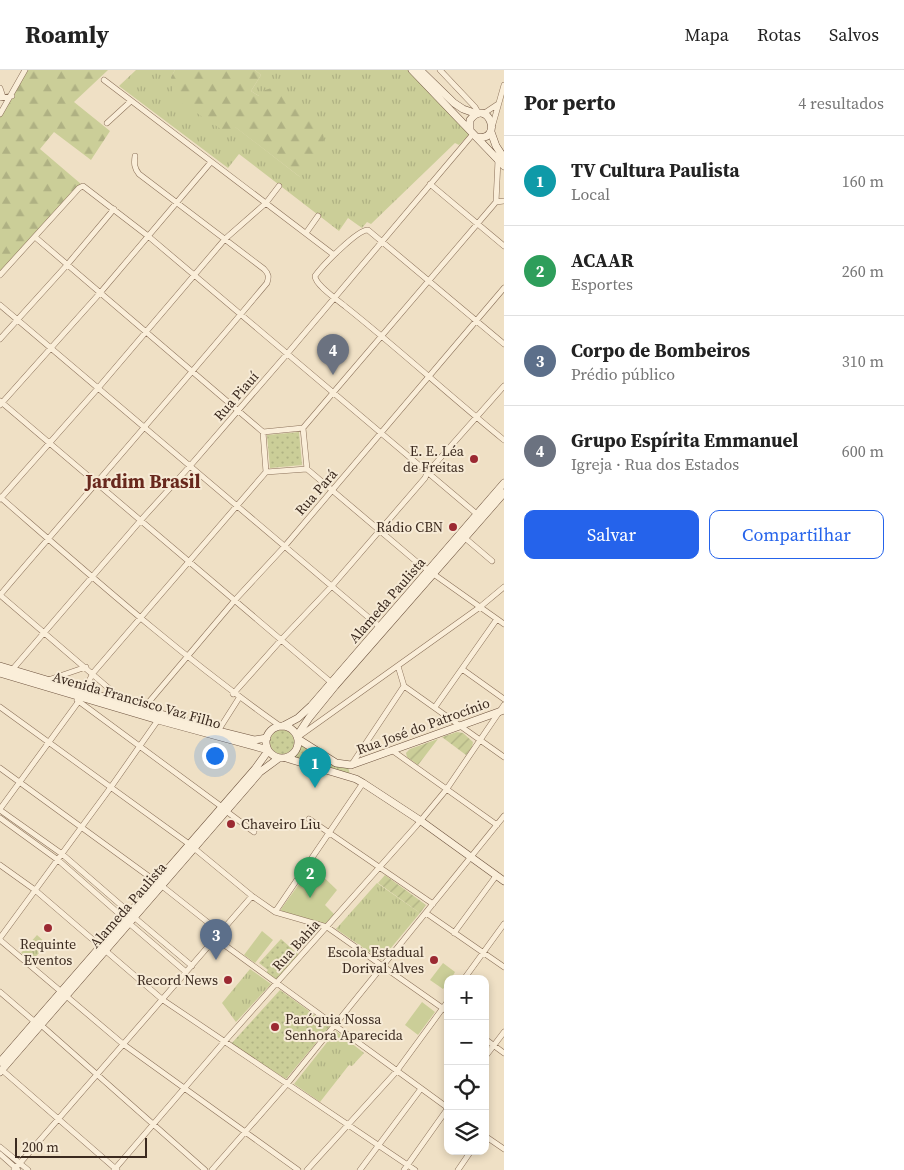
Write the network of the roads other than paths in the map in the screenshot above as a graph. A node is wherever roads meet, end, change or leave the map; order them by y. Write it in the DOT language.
graph roads {
  1 [pos="24,70"];
  2 [pos="412,70"];
  3 [pos="420,70"];
  4 [pos="440,70"];
  5 [pos="104,80"];
  6 [pos="504,85"];
  7 [pos="0,88"];
  8 [pos="12,96"];
  9 [pos="1,98"];
  10 [pos="131,100"];
  11 [pos="498,104"];
  12 [pos="0,114"];
  13 [pos="480,114"];
  14 [pos="107,123"];
  15 [pos="492,128"];
  16 [pos="473,134"];
  17 [pos="135,156"];
  18 [pos="501,159"];
  19 [pos="211,162"];
  20 [pos="504,166"];
  21 [pos="430,184"];
  22 [pos="279,186"];
  23 [pos="504,201"];
  24 [pos="178,202"];
  25 [pos="496,202"];
  26 [pos="266,203"];
  27 [pos="114,209"];
  28 [pos="318,216"];
  29 [pos="478,224"];
  30 [pos="306,232"];
  31 [pos="148,236"];
  32 [pos="36,237"];
  33 [pos="225,239"];
  34 [pos="383,242"];
  35 [pos="504,246"];
  36 [pos="334,255"];
  37 [pos="67,265"];
  38 [pos="0,275"];
  39 [pos="195,276"];
  40 [pos="430,281"];
  41 [pos="504,288"];
  42 [pos="100,292"];
  43 [pos="335,298"];
  44 [pos="0,304"];
  45 [pos="241,315"];
  46 [pos="17,319"];
  47 [pos="476,320"];
  48 [pos="146,332"];
  49 [pos="382,336"];
  50 [pos="0,339"];
  51 [pos="504,344"];
  52 [pos="51,347"];
  53 [pos="287,354"];
  54 [pos="193,371"];
  55 [pos="429,377"];
  56 [pos="504,386"];
  57 [pos="99,387"];
  58 [pos="334,393"];
  59 [pos="1,403"];
  60 [pos="238,410"];
  61 [pos="476,417"];
  62 [pos="145,428"];
  63 [pos="303,428"];
  64 [pos="263,432"];
  65 [pos="381,434"];
  66 [pos="504,440"];
  67 [pos="49,443"];
  68 [pos="190,466"];
  69 [pos="306,469"];
  70 [pos="266,472"];
  71 [pos="427,473"];
  72 [pos="96,482"];
  73 [pos="504,483"];
  74 [pos="332,490"];
  75 [pos="0,498"];
  76 [pos="502,498"];
  77 [pos="236,506"];
  78 [pos="480,517"];
  79 [pos="141,520"];
  80 [pos="380,531"];
  81 [pos="48,538"];
  82 [pos="465,538"];
  83 [pos="284,547"];
  84 [pos="189,561"];
  85 [pos="492,561"];
  86 [pos="431,573"];
  87 [pos="92,576"];
  88 [pos="331,587"];
  89 [pos="504,587"];
  90 [pos="0,595"];
  91 [pos="234,600"];
  92 [pos="480,607"];
  93 [pos="141,618"];
  94 [pos="497,620"];
  95 [pos="504,624"];
  96 [pos="382,629"];
  97 [pos="44,632"];
  98 [pos="281,640"];
  99 [pos="188,656"];
  100 [pos="398,666"];
  101 [pos="86,667"];
  102 [pos="0,668"];
  103 [pos="462,669"];
  104 [pos="12,670"];
  105 [pos="93,674"];
  106 [pos="47,680"];
  107 [pos="333,685"];
  108 [pos="404,686"];
  109 [pos="233,694"];
  110 [pos="239,698"];
  111 [pos="79,699"];
  112 [pos="504,699"];
  113 [pos="126,703"];
  114 [pos="504,706"];
  115 [pos="0,707"];
  116 [pos="435,707"];
  117 [pos="143,709"];
  118 [pos="502,711"];
  119 [pos="158,720"];
  120 [pos="281,726"];
  121 [pos="460,726"];
  122 [pos="218,731"];
  123 [pos="297,737"];
  124 [pos="266,738"];
  125 [pos="480,741"];
  126 [pos="49,742"];
  127 [pos="139,746"];
  128 [pos="268,751"];
  129 [pos="393,751"];
  130 [pos="504,757"];
  131 [pos="282,758"];
  132 [pos="351,765"];
  133 [pos="0,768"];
  134 [pos="356,779"];
  135 [pos="19,782"];
  136 [pos="363,783"];
  137 [pos="111,787"];
  138 [pos="446,790"];
  139 [pos="224,809"];
  140 [pos="0,810"];
  141 [pos="504,816"];
  142 [pos="0,818"];
  143 [pos="309,819"];
  144 [pos="421,821"];
  145 [pos="497,825"];
  146 [pos="81,828"];
  147 [pos="254,832"];
  148 [pos="328,833"];
  149 [pos="192,846"];
  150 [pos="62,854"];
  151 [pos="470,857"];
  152 [pos="58,860"];
  153 [pos="0,866"];
  154 [pos="380,868"];
  155 [pos="496,876"];
  156 [pos="504,881"];
  157 [pos="159,884"];
  158 [pos="36,890"];
  159 [pos="252,896"];
  160 [pos="433,904"];
  161 [pos="275,912"];
  162 [pos="426,913"];
  163 [pos="130,918"];
  164 [pos="504,924"];
  165 [pos="327,928"];
  166 [pos="220,932"];
  167 [pos="454,933"];
  168 [pos="215,938"];
  169 [pos="0,939"];
  170 [pos="103,949"];
  171 [pos="483,952"];
  172 [pos="192,966"];
  173 [pos="382,966"];
  174 [pos="504,967"];
  175 [pos="186,972"];
  176 [pos="467,975"];
  177 [pos="276,983"];
  178 [pos="0,992"];
  179 [pos="63,995"];
  180 [pos="163,1000"];
  181 [pos="444,1009"];
  182 [pos="444,1011"];
  183 [pos="38,1023"];
  184 [pos="335,1025"];
  185 [pos="504,1032"];
  186 [pos="224,1042"];
  187 [pos="489,1042"];
  188 [pos="122,1044"];
  189 [pos="494,1045"];
  190 [pos="489,1052"];
  191 [pos="504,1053"];
  192 [pos="0,1062"];
  193 [pos="1,1071"];
  194 [pos="396,1072"];
  195 [pos="97,1074"];
  196 [pos="287,1084"];
  197 [pos="184,1089"];
  198 [pos="420,1090"];
  199 [pos="444,1105"];
  200 [pos="447,1110"];
  201 [pos="58,1120"];
  202 [pos="154,1124"];
  203 [pos="348,1124"];
  204 [pos="244,1132"];
  205 [pos="489,1139"];
  206 [pos="379,1146"];
  207 [pos="0,1147"];
  208 [pos="504,1149"];
  209 [pos="0,1154"];
  210 [pos="468,1155"];
  211 [pos="20,1163"];
  212 [pos="406,1168"];
  213 [pos="16,1169"];
  214 [pos="116,1169"];
  215 [pos="28,1170"];
  216 [pos="205,1170"];
  217 [pos="212,1170"];
  218 [pos="298,1170"];
  219 [pos="307,1170"];
  220 [pos="360,1170"];
  221 [pos="415,1170"];
  222 [pos="458,1170"];
  1 -- 8 [label="street"];
  2 -- 16 [label="main road"];
  3 -- 13 [label="main road"];
  4 -- 13 [label="street"];
  5 -- 10 [label="street"];
  6 -- 11 [label="street"];
  7 -- 9 [label="street"];
  8 -- 9 [label="street"];
  8 -- 12 [label="street"];
  10 -- 14 [label="street"];
  10 -- 19 [label="street"];
  11 -- 13 [label="street"];
  11 -- 15 [label="street"];
  13 -- 15 [label="main road"];
  13 -- 16 [label="main road"];
  15 -- 16 [label="main road"];
  15 -- 18 [label="main road"];
  16 -- 18 [label="main road"];
  16 -- 21 [label="street, Rua Piauí"];
  17 -- 24 [label="street"];
  18 -- 20 [label="main road"];
  18 -- 25 [label="street"];
  19 -- 24 [label="street"];
  19 -- 26 [label="street"];
  21 -- 29 [label="street"];
  21 -- 34 [label="street, Rua Piauí"];
  22 -- 26 [label="street"];
  23 -- 25 [label="street"];
  24 -- 31 [label="street"];
  24 -- 33 [label="street"];
  25 -- 29 [label="street"];
  26 -- 30 [label="street"];
  26 -- 33 [label="street"];
  27 -- 31 [label="street"];
  27 -- 32 [label="street"];
  27 -- 37 [label="street"];
  28 -- 30 [label="street"];
  29 -- 35 [label="street"];
  29 -- 40 [label="street"];
  30 -- 36 [label="street"];
  31 -- 39 [label="street"];
  31 -- 42 [label="street"];
  32 -- 37 [label="street"];
  32 -- 38 [label="street"];
  33 -- 39 [label="street"];
  33 -- 45 [label="street"];
  34 -- 36 [label="street"];
  34 -- 40 [label="street"];
  34 -- 43 [label="street, Rua Piauí"];
  36 -- 43 [label="street"];
  37 -- 42 [label="street"];
  37 -- 46 [label="street"];
  39 -- 45 [label="street"];
  39 -- 48 [label="street"];
  40 -- 47 [label="street"];
  40 -- 49 [label="street"];
  41 -- 47 [label="street, Rua Pará"];
  42 -- 48 [label="street"];
  42 -- 52 [label="street"];
  43 -- 49 [label="street"];
  43 -- 53 [label="street, Rua Piauí"];
  44 -- 46 [label="street"];
  45 -- 53 [label="street"];
  45 -- 54 [label="street"];
  46 -- 50 [label="street"];
  46 -- 52 [label="street"];
  47 -- 51 [label="street"];
  47 -- 55 [label="street, Rua Pará"];
  48 -- 54 [label="street"];
  48 -- 57 [label="street"];
  49 -- 55 [label="street"];
  49 -- 58 [label="street"];
  52 -- 57 [label="street"];
  52 -- 59 [label="street"];
  53 -- 58 [label="street"];
  53 -- 60 [label="street, Rua Piauí"];
  54 -- 60 [label="street"];
  54 -- 62 [label="street"];
  55 -- 61 [label="street"];
  55 -- 65 [label="street, Rua Pará"];
  56 -- 61 [label="street"];
  57 -- 62 [label="street"];
  57 -- 67 [label="street"];
  58 -- 63 [label="street"];
  58 -- 65 [label="street"];
  59 -- 67 [label="street"];
  60 -- 64 [label="street"];
  60 -- 68 [label="street, Rua Piauí"];
  61 -- 66 [label="street"];
  61 -- 71 [label="street"];
  62 -- 68 [label="street"];
  62 -- 72 [label="street"];
  63 -- 64 [label="street"];
  63 -- 69 [label="street"];
  64 -- 70 [label="street"];
  65 -- 71 [label="street"];
  65 -- 74 [label="street, Rua Pará"];
  67 -- 72 [label="street"];
  67 -- 75 [label="street"];
  68 -- 77 [label="street"];
  68 -- 79 [label="street, Rua Piauí"];
  69 -- 70 [label="street"];
  69 -- 74 [label="street"];
  70 -- 77 [label="street"];
  71 -- 78 [label="street"];
  71 -- 80 [label="street"];
  72 -- 79 [label="street"];
  72 -- 81 [label="street"];
  73 -- 78 [label="main road, Alameda Paulista"];
  74 -- 80 [label="street"];
  74 -- 83 [label="street, Rua Pará"];
  75 -- 81 [label="street"];
  76 -- 78 [label="main road, Alameda Paulista"];
  77 -- 83 [label="street"];
  77 -- 84 [label="street"];
  78 -- 82 [label="main road, Alameda Paulista"];
  78 -- 86 [label="main road, Alameda Paulista"];
  79 -- 84 [label="street"];
  79 -- 87 [label="street, Rua Piauí"];
  80 -- 86 [label="street"];
  80 -- 88 [label="street"];
  81 -- 87 [label="street"];
  81 -- 90 [label="street"];
  82 -- 85 [label="street"];
  82 -- 86 [label="main road, Alameda Paulista"];
  83 -- 88 [label="street"];
  83 -- 91 [label="street, Rua Pará"];
  84 -- 91 [label="street"];
  84 -- 93 [label="street"];
  86 -- 92 [label="street"];
  86 -- 96 [label="main road, Alameda Paulista"];
  87 -- 93 [label="street"];
  87 -- 97 [label="street, Rua Piauí"];
  88 -- 96 [label="street"];
  88 -- 98 [label="street"];
  89 -- 92 [label="street"];
  90 -- 97 [label="street"];
  91 -- 98 [label="street"];
  91 -- 99 [label="street, Rua Pará"];
  92 -- 94 [label="street"];
  92 -- 100 [label="street"];
  93 -- 99 [label="street"];
  93 -- 105 [label="street"];
  94 -- 95 [label="street"];
  94 -- 103 [label="street"];
  96 -- 107 [label="main road, Alameda Paulista"];
  97 -- 101 [label="street"];
  97 -- 104 [label="street, Rua Piauí"];
  98 -- 107 [label="street"];
  98 -- 109 [label="street"];
  99 -- 109 [label="street"];
  99 -- 117 [label="street, Rua Pará"];
  100 -- 108 [label="street"];
  100 -- 123 [label="street"];
  101 -- 105 [label="street"];
  101 -- 106 [label="street"];
  102 -- 104 [label="main road, Avenida Francisco Vaz Filho"];
  102 -- 111 [label="main road, Avenida Francisco Vaz Filho"];
  103 -- 112 [label="street"];
  103 -- 116 [label="street"];
  104 -- 106 [label="main road, Avenida Francisco Vaz Filho"];
  105 -- 111 [label="street"];
  105 -- 113 [label="street"];
  106 -- 111 [label="main road, Avenida Francisco Vaz Filho"];
  107 -- 120 [label="main road, Alameda Paulista"];
  107 -- 123 [label="main road, Alameda Paulista"];
  108 -- 116 [label="street"];
  108 -- 132 [label="street"];
  109 -- 110 [label="street"];
  110 -- 120 [label="street"];
  110 -- 122 [label="street"];
  111 -- 113 [label="main road, Avenida Francisco Vaz Filho"];
  111 -- 119 [label="main road, Avenida Francisco Vaz Filho"];
  111 -- 126 [label="street"];
  111 -- 127 [label="street"];
  113 -- 117 [label="main road, Avenida Francisco Vaz Filho"];
  114 -- 118 [label="street, Rua Bahia"];
  115 -- 126 [label="street"];
  116 -- 121 [label="street"];
  117 -- 122 [label="main road, Avenida Francisco Vaz Filho"];
  118 -- 121 [label="main road, Rua José do Patrocínio"];
  118 -- 125 [label="street, Rua Bahia"];
  119 -- 127 [label="street"];
  119 -- 128 [label="main road, Avenida Francisco Vaz Filho"];
  120 -- 123 [label="main road"];
  120 -- 124 [label="main road"];
  121 -- 125 [label="street"];
  121 -- 129 [label="main road, Rua José do Patrocínio"];
  122 -- 124 [label="main road, Avenida Francisco Vaz Filho"];
  123 -- 131 [label="main road"];
  123 -- 132 [label="main road, Rua José do Patrocínio"];
  124 -- 128 [label="main road"];
  125 -- 130 [label="street"];
  125 -- 138 [label="street, Rua Bahia"];
  126 -- 135 [label="street"];
  126 -- 137 [label="street"];
  127 -- 137 [label="street"];
  127 -- 139 [label="street"];
  128 -- 131 [label="main road"];
  128 -- 139 [label="main road, Alameda Paulista"];
  129 -- 132 [label="main road, Rua José do Patrocínio"];
  129 -- 138 [label="street"];
  131 -- 134 [label="main road"];
  131 -- 139 [label="main road, Alameda Paulista"];
  132 -- 134 [label="main road"];
  133 -- 135 [label="street"];
  134 -- 136 [label="main road"];
  135 -- 140 [label="street"];
  135 -- 146 [label="street"];
  136 -- 144 [label="main road"];
  136 -- 148 [label="street"];
  137 -- 146 [label="street"];
  137 -- 149 [label="street"];
  138 -- 144 [label="street, Rua Bahia"];
  138 -- 145 [label="street"];
  139 -- 147 [label="street"];
  139 -- 149 [label="main road, Alameda Paulista"];
  140 -- 150 [label="street"];
  141 -- 145 [label="street"];
  142 -- 152 [label="street"];
  143 -- 148 [label="street"];
  144 -- 151 [label="main road"];
  144 -- 154 [label="street, Rua Bahia"];
  145 -- 151 [label="street"];
  146 -- 150 [label="street"];
  146 -- 157 [label="street"];
  148 -- 154 [label="street"];
  148 -- 161 [label="street"];
  149 -- 157 [label="main road, Alameda Paulista"];
  149 -- 159 [label="street"];
  150 -- 152 [label="street"];
  150 -- 163 [label="street"];
  151 -- 155 [label="main road"];
  151 -- 160 [label="street"];
  152 -- 158 [label="street"];
  152 -- 163 [label="street"];
  153 -- 158 [label="street"];
  154 -- 160 [label="street"];
  154 -- 165 [label="street, Rua Bahia"];
  155 -- 156 [label="main road"];
  155 -- 167 [label="street"];
  157 -- 163 [label="main road, Alameda Paulista"];
  157 -- 166 [label="street"];
  158 -- 169 [label="street"];
  158 -- 170 [label="street"];
  159 -- 161 [label="street"];
  159 -- 166 [label="street"];
  160 -- 162 [label="street"];
  161 -- 165 [label="street"];
  162 -- 167 [label="street"];
  162 -- 173 [label="street"];
  163 -- 170 [label="main road, Alameda Paulista"];
  163 -- 172 [label="street"];
  163 -- 175 [label="street"];
  164 -- 171 [label="street"];
  165 -- 173 [label="street"];
  165 -- 177 [label="street, Rua Bahia"];
  166 -- 168 [label="street"];
  167 -- 171 [label="street"];
  168 -- 172 [label="street"];
  168 -- 177 [label="street"];
  169 -- 179 [label="street"];
  170 -- 179 [label="main road, Alameda Paulista"];
  170 -- 180 [label="street"];
  171 -- 174 [label="street"];
  171 -- 176 [label="street"];
  172 -- 175 [label="street"];
  173 -- 181 [label="street"];
  173 -- 184 [label="street"];
  175 -- 180 [label="street"];
  177 -- 184 [label="street"];
  177 -- 186 [label="street, Rua Bahia"];
  178 -- 183 [label="street"];
  179 -- 183 [label="main road, Alameda Paulista"];
  179 -- 188 [label="street"];
  180 -- 186 [label="street"];
  180 -- 188 [label="street"];
  182 -- 194 [label="street"];
  183 -- 192 [label="main road, Alameda Paulista"];
  183 -- 193 [label="main road, Alameda Paulista"];
  183 -- 195 [label="street"];
  184 -- 194 [label="street"];
  184 -- 196 [label="street"];
  185 -- 189 [label="street"];
  186 -- 196 [label="street"];
  186 -- 197 [label="street, Rua Bahia"];
  187 -- 189 [label="street"];
  188 -- 195 [label="street"];
  188 -- 197 [label="street"];
  189 -- 190 [label="street"];
  189 -- 191 [label="street"];
  193 -- 201 [label="street"];
  194 -- 198 [label="street"];
  194 -- 203 [label="street"];
  195 -- 201 [label="street"];
  195 -- 202 [label="street"];
  196 -- 203 [label="street"];
  196 -- 204 [label="street"];
  197 -- 202 [label="street, Rua Bahia"];
  197 -- 204 [label="street"];
  198 -- 199 [label="street"];
  198 -- 206 [label="street"];
  200 -- 212 [label="street"];
  201 -- 211 [label="street"];
  201 -- 214 [label="street"];
  202 -- 214 [label="street, Rua Bahia"];
  202 -- 216 [label="street"];
  203 -- 206 [label="street"];
  203 -- 219 [label="street"];
  204 -- 217 [label="street"];
  204 -- 218 [label="street"];
  205 -- 208 [label="street"];
  206 -- 212 [label="street"];
  206 -- 220 [label="street"];
  207 -- 211 [label="street"];
  209 -- 213 [label="street"];
  210 -- 222 [label="street"];
  211 -- 213 [label="street"];
  211 -- 215 [label="street"];
  212 -- 221 [label="street"];
}
